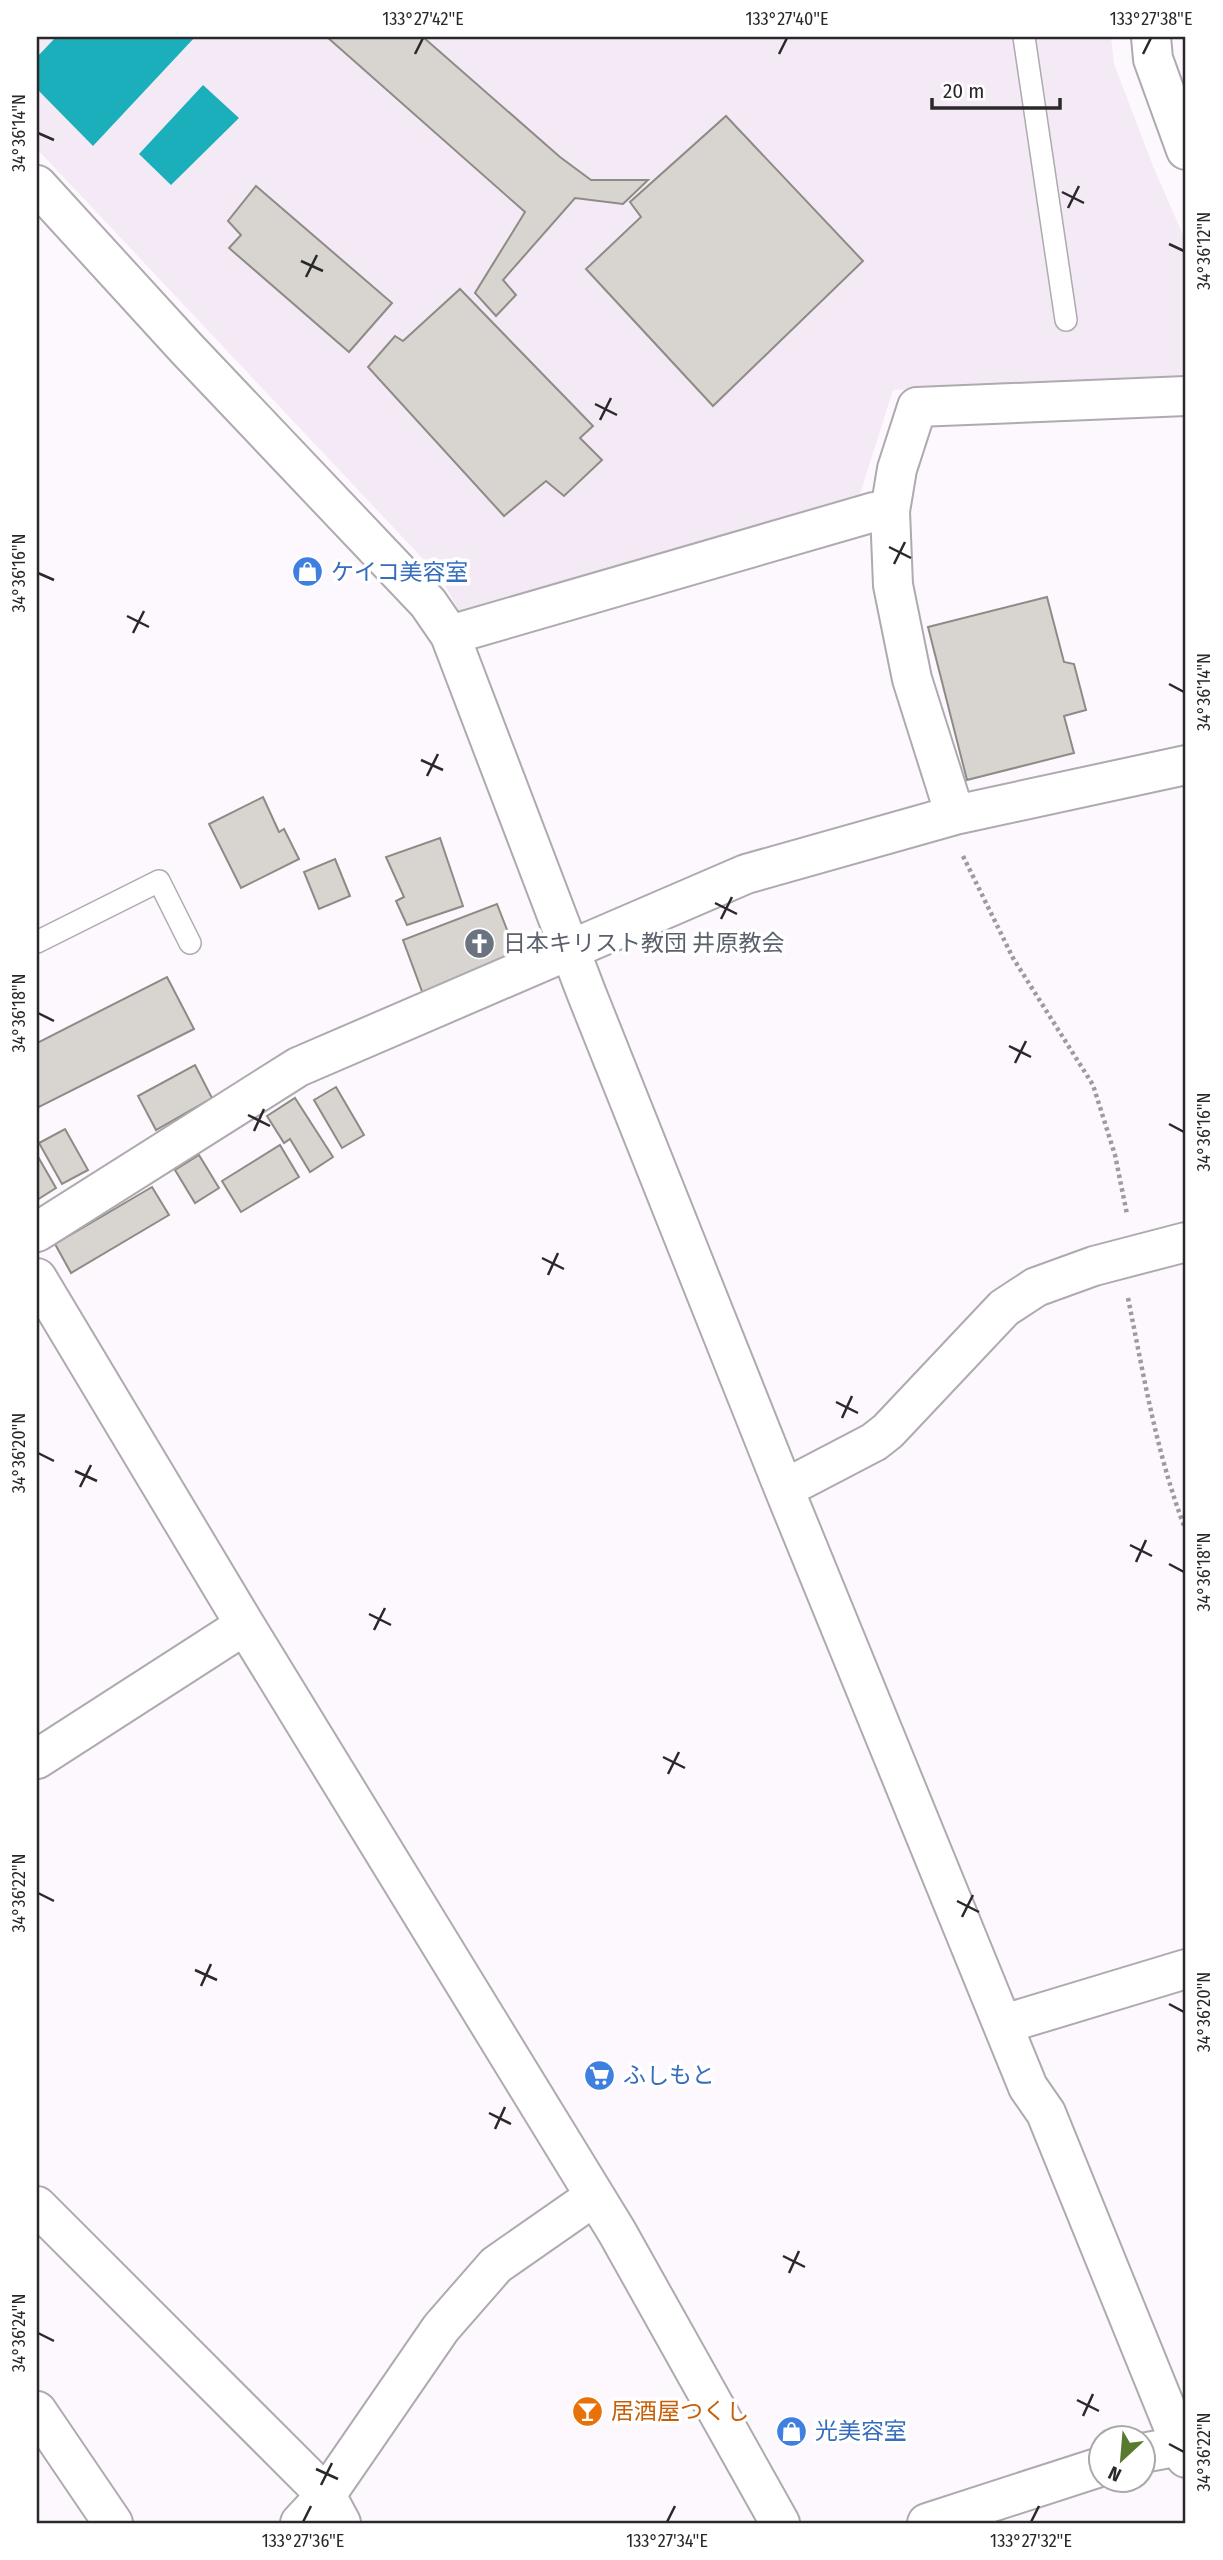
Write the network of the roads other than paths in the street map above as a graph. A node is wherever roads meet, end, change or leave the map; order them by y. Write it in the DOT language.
graph roads {
  1 [pos="1024,37"];
  2 [pos="1151,37"];
  3 [pos="1186,150"];
  4 [pos="37,185"];
  5 [pos="1066,320"];
  6 [pos="1186,397"];
  7 [pos="890,511"];
  8 [pos="450,635"];
  9 [pos="1186,765"];
  10 [pos="950,817"];
  11 [pos="37,942"];
  12 [pos="190,943"];
  13 [pos="571,951"];
  14 [pos="37,1232"];
  15 [pos="1186,1242"];
  16 [pos="37,1279"];
  17 [pos="783,1489"];
  18 [pos="245,1625"];
  19 [pos="37,1759"];
  20 [pos="1186,1969"];
  21 [pos="1004,2024"];
  22 [pos="595,2196"];
  23 [pos="37,2206"];
  24 [pos="37,2411"];
  25 [pos="1184,2449"];
  26 [pos="1156,2452"];
  27 [pos="1086,2472"];
  28 [pos="333,2509"];
  29 [pos="113,2523"];
  30 [pos="300,2523"];
  31 [pos="780,2523"];
  32 [pos="927,2523"];
  1 -- 5 [label="lane"];
  2 -- 3 [label="main road"];
  4 -- 8 [label="main road"];
  6 -- 7 [label="main road"];
  7 -- 8 [label="main road"];
  7 -- 10 [label="main road"];
  8 -- 13 [label="main road"];
  9 -- 10 [label="main road"];
  10 -- 13 [label="main road"];
  11 -- 12 [label="lane"];
  13 -- 14 [label="main road"];
  13 -- 17 [label="main road"];
  15 -- 17 [label="main road"];
  16 -- 18 [label="main road"];
  17 -- 21 [label="main road"];
  18 -- 19 [label="main road"];
  18 -- 22 [label="main road"];
  20 -- 21 [label="main road"];
  21 -- 25 [label="main road"];
  22 -- 28 [label="main road"];
  22 -- 31 [label="main road"];
  23 -- 28 [label="main road"];
  24 -- 29 [label="main road"];
  25 -- 26 [label="main road"];
  27 -- 32 [label="main road"];
  28 -- 30 [label="main road"];
}
